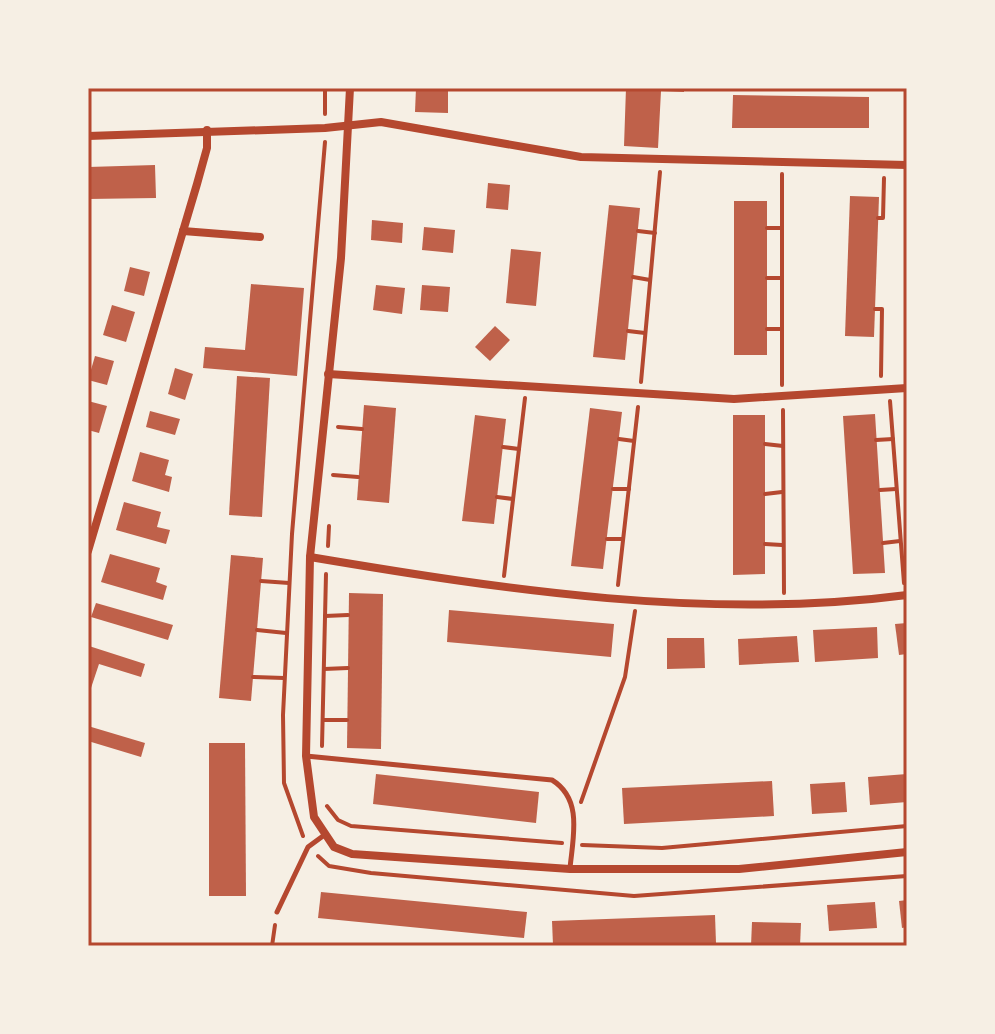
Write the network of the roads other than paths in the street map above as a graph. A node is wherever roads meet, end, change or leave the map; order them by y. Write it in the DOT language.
graph roads {
  1 [pos="350,88"];
  2 [pos="350,123"];
  3 [pos="207,130"];
  4 [pos="88,136"];
  5 [pos="907,165"];
  6 [pos="183,231"];
  7 [pos="260,237"];
  8 [pos="328,374"];
  9 [pos="907,388"];
  10 [pos="88,551"];
  11 [pos="310,557"];
  12 [pos="906,596"];
  13 [pos="306,756"];
  14 [pos="323,836"];
  15 [pos="907,852"];
  16 [pos="570,869"];
  17 [pos="277,912"];
  1 -- 2 [label="street"];
  2 -- 3 [label="street"];
  2 -- 5 [label="street"];
  2 -- 8 [label="street"];
  3 -- 4 [label="street"];
  3 -- 6 [label="street"];
  6 -- 7 [label="street"];
  6 -- 10 [label="street"];
  8 -- 9 [label="street"];
  8 -- 11 [label="street"];
  11 -- 12 [label="street"];
  11 -- 13 [label="street"];
  13 -- 14 [label="street"];
  13 -- 16 [label="lane"];
  14 -- 16 [label="street"];
  14 -- 17 [label="lane"];
  15 -- 16 [label="street"];
}
